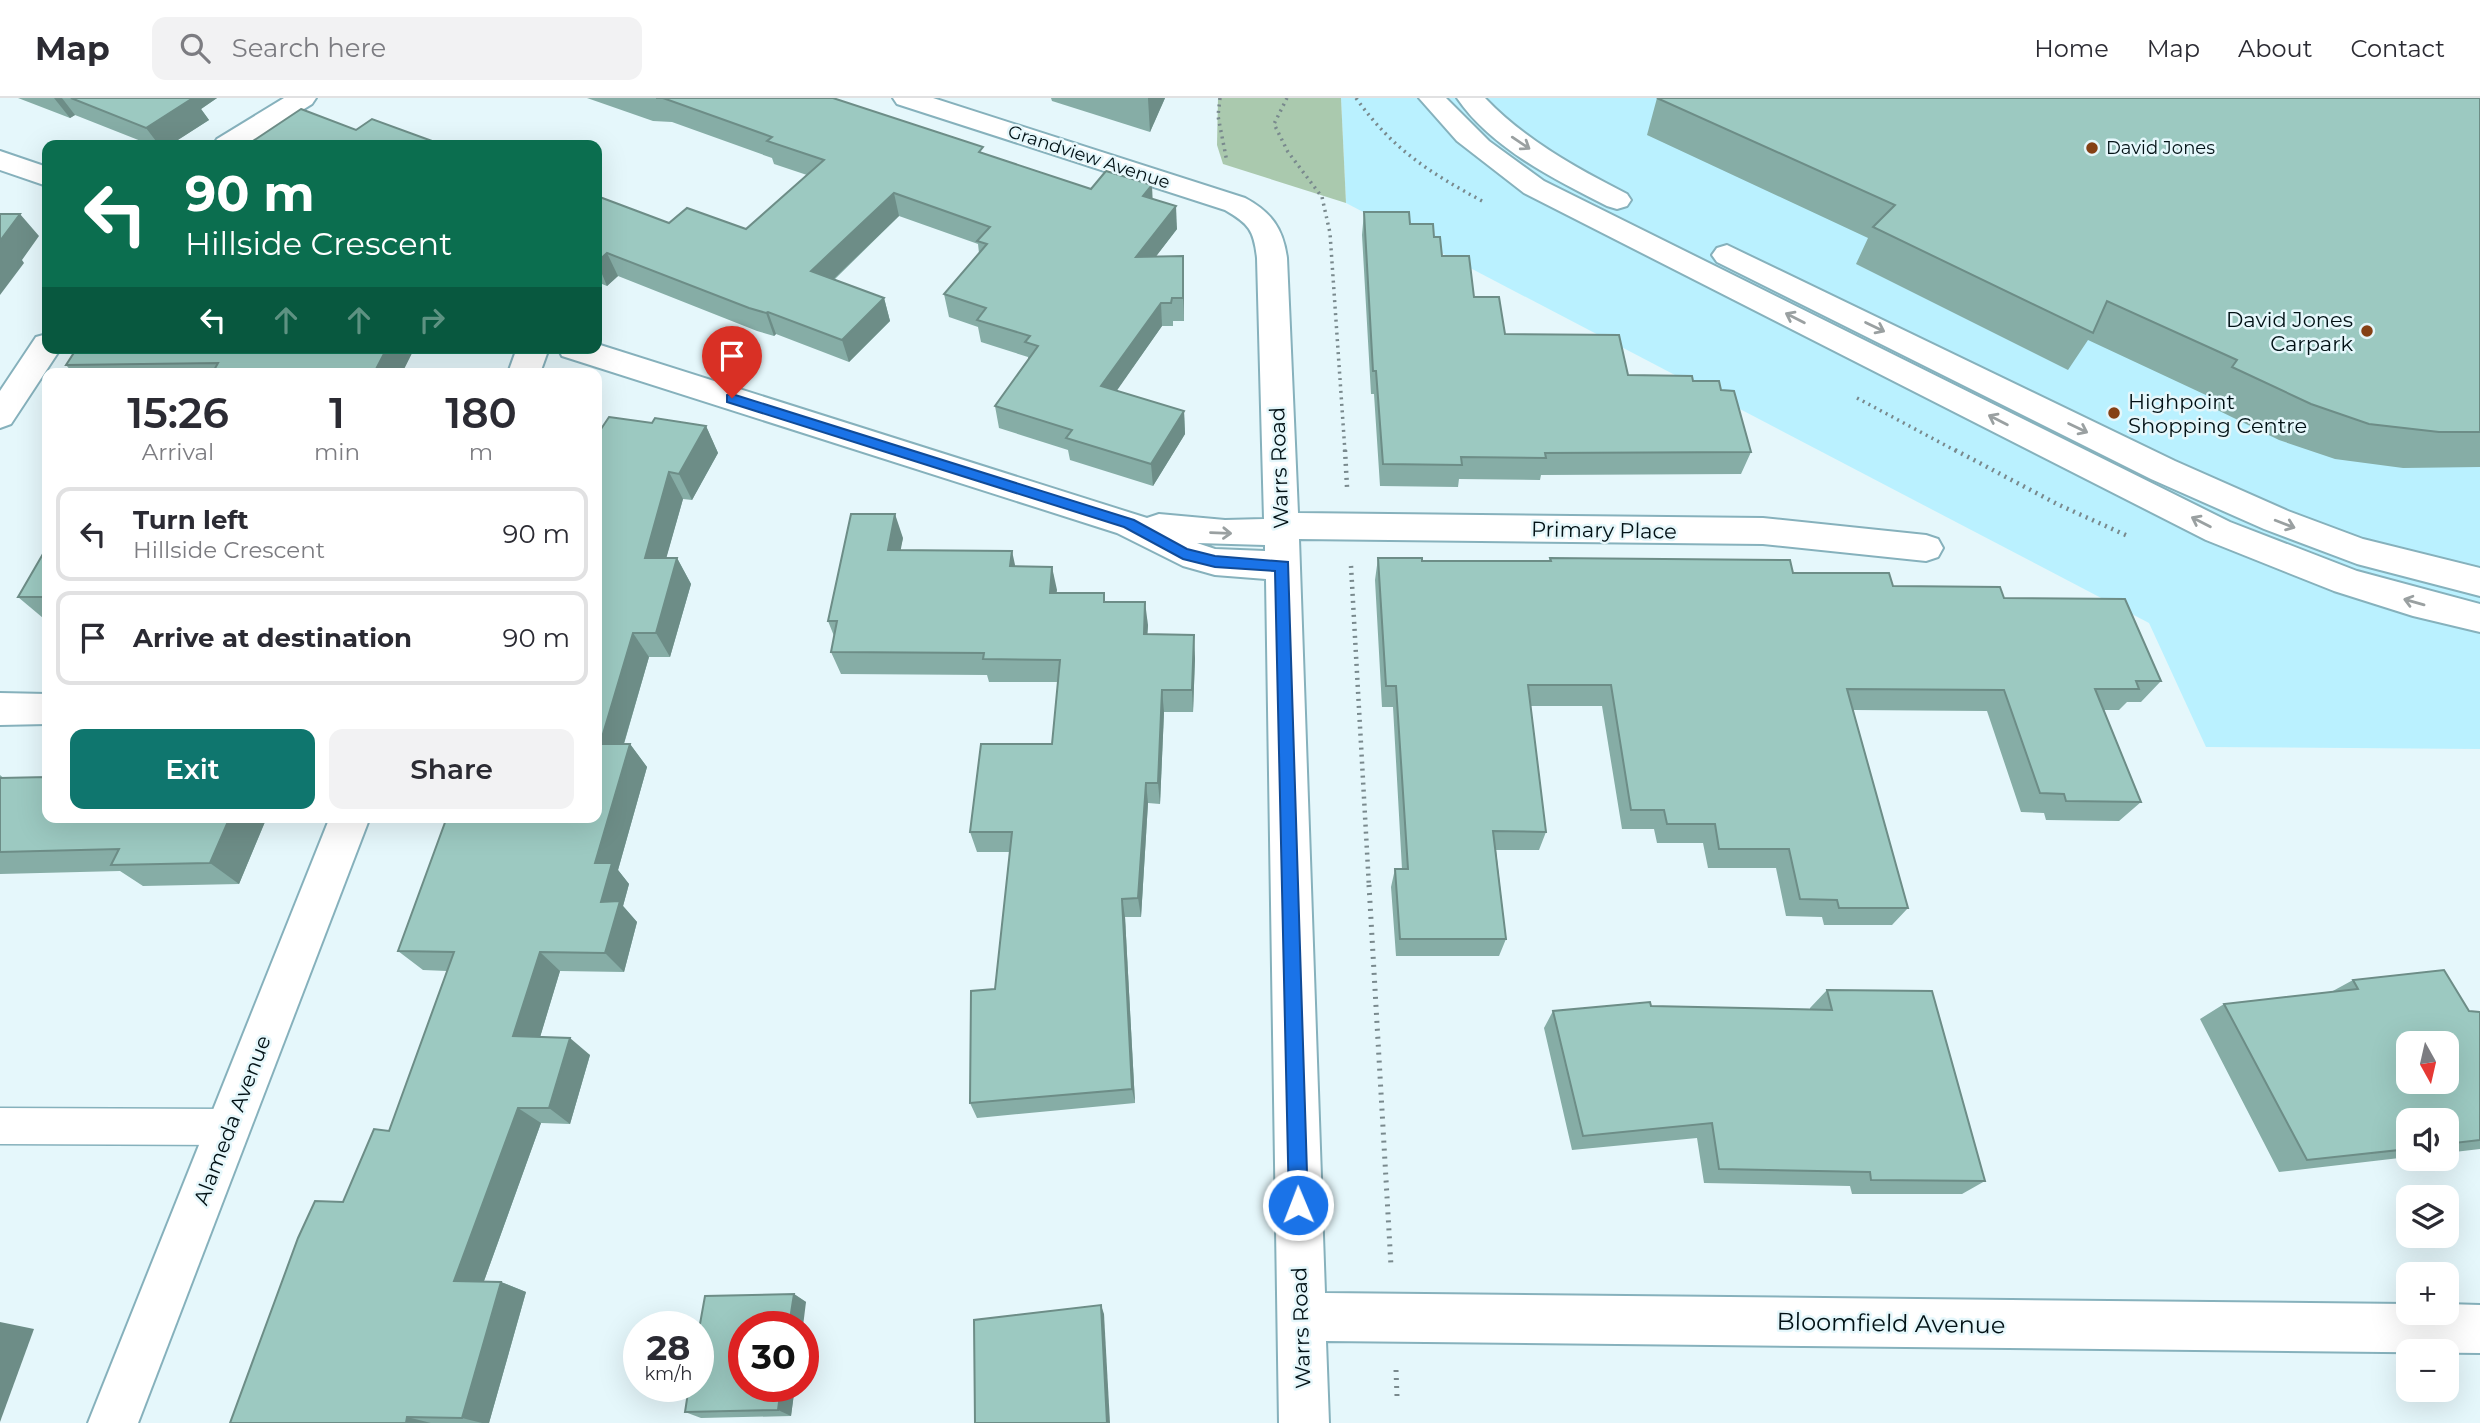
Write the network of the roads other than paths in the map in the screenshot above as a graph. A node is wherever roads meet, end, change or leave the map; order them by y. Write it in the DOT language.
graph roads {
  1 [pos="303,98"];
  2 [pos="906,98"];
  3 [pos="1432,98"];
  4 [pos="1471,98"];
  5 [pos="246,138"];
  6 [pos="0,160"];
  7 [pos="42,175"];
  8 [pos="1266,227"];
  9 [pos="42,353"];
  10 [pos="592,354"];
  11 [pos="0,416"];
  12 [pos="1282,541"];
  13 [pos="1926,548"];
  14 [pos="2480,582"];
  15 [pos="2480,618"];
  16 [pos="0,709"];
  17 [pos="42,709"];
  18 [pos="348,823"];
  19 [pos="0,1126"];
  20 [pos="229,1127"];
  21 [pos="1301,1317"];
  22 [pos="2480,1329"];
  23 [pos="113,1423"];
  24 [pos="1304,1423"];
  1 -- 5 [label="street"];
  2 -- 8 [label="street, Grandview Avenue"];
  15 -- 3 [label="street, one-way"];
  4 -- 14 [label="street, one-way"];
  6 -- 7 [label="street"];
  8 -- 12 [label="street, Warrs Road"];
  9 -- 11 [label="street"];
  10 -- 12 [label="street, Primary Place"];
  12 -- 13 [label="street, Primary Place"];
  12 -- 21 [label="street, Warrs Road"];
  16 -- 17 [label="street"];
  18 -- 20 [label="street, Alameda Avenue"];
  19 -- 20 [label="lane"];
  20 -- 23 [label="street, Alameda Avenue"];
  21 -- 22 [label="street, Bloomfield Avenue"];
  21 -- 24 [label="street, Warrs Road"];
}
